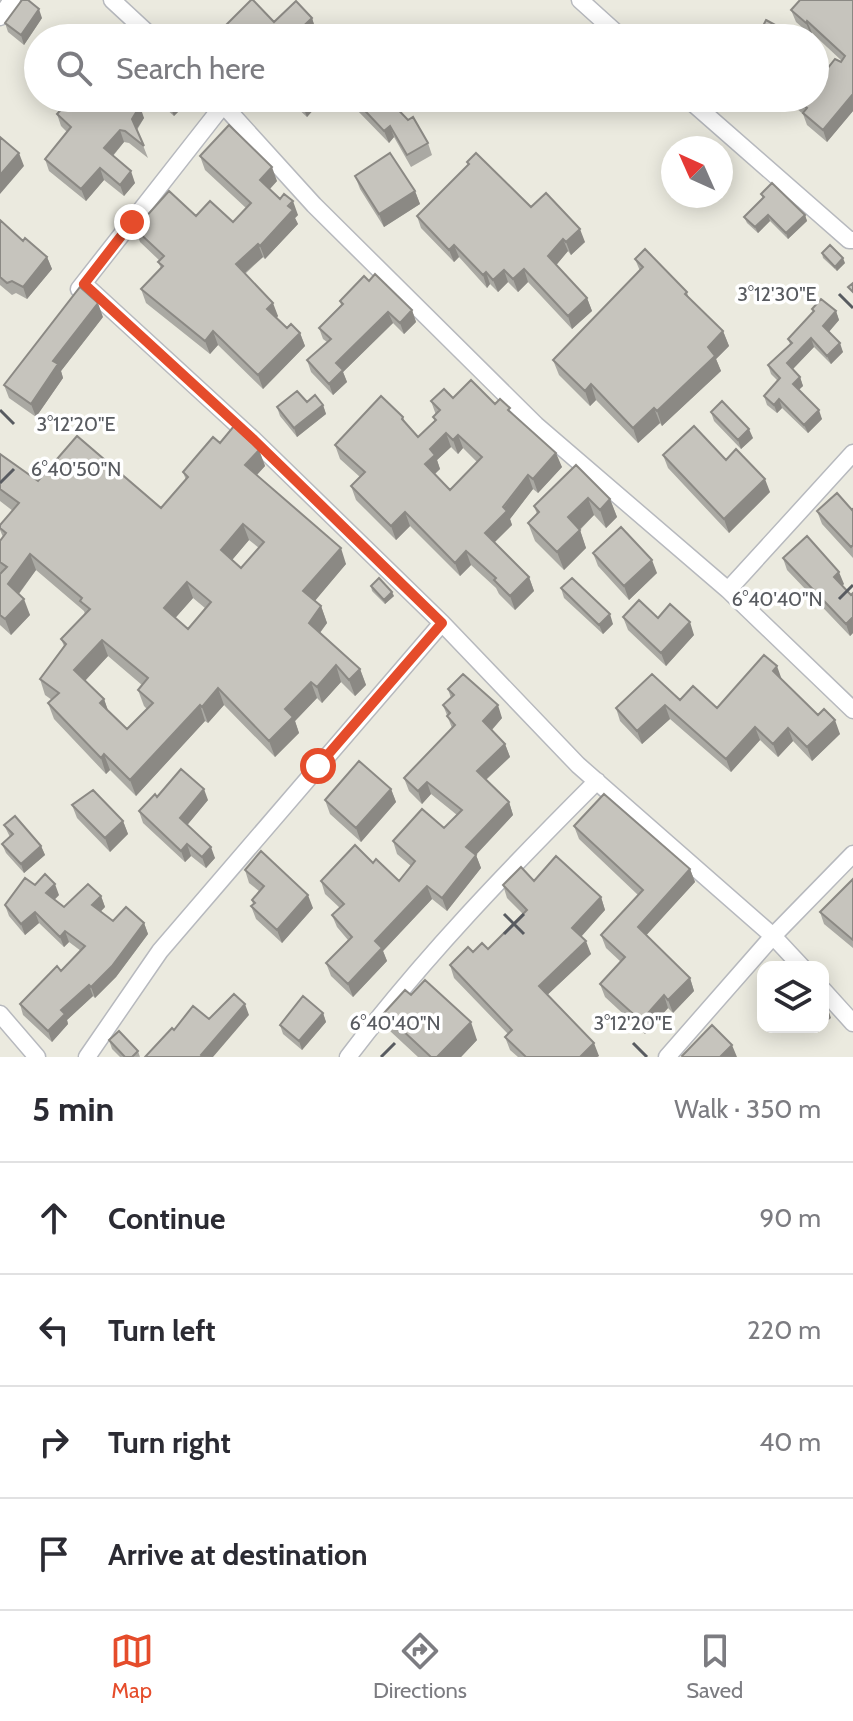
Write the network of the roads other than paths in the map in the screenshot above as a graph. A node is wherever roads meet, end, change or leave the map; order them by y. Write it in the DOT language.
graph roads {
  1 [pos="12,0"];
  2 [pos="112,0"];
  3 [pos="580,0"];
  4 [pos="0,17"];
  5 [pos="138,24"];
  6 [pos="607,24"];
  7 [pos="212,112"];
  8 [pos="230,112"];
  9 [pos="703,112"];
  10 [pos="853,240"];
  11 [pos="84,284"];
  12 [pos="65,308"];
  13 [pos="853,453"];
  14 [pos="728,590"];
  15 [pos="442,623"];
  16 [pos="853,710"];
  17 [pos="597,781"];
  18 [pos="853,854"];
  19 [pos="773,936"];
  20 [pos="796,961"];
  21 [pos="829,997"];
  22 [pos="0,1014"];
  23 [pos="853,1023"];
  24 [pos="37,1057"];
  25 [pos="87,1057"];
  26 [pos="348,1057"];
  27 [pos="667,1057"];
  1 -- 4 [label="street"];
  2 -- 5 [label="street"];
  3 -- 6 [label="street"];
  7 -- 11 [label="street"];
  8 -- 14 [label="street"];
  9 -- 10 [label="street"];
  11 -- 12 [label="street"];
  11 -- 15 [label="street"];
  13 -- 14 [label="street"];
  14 -- 16 [label="street"];
  15 -- 17 [label="street"];
  15 -- 25 [label="street"];
  17 -- 19 [label="street"];
  17 -- 26 [label="street"];
  18 -- 19 [label="street"];
  19 -- 20 [label="street"];
  19 -- 27 [label="street"];
  21 -- 23 [label="street"];
  22 -- 24 [label="street"];
}
